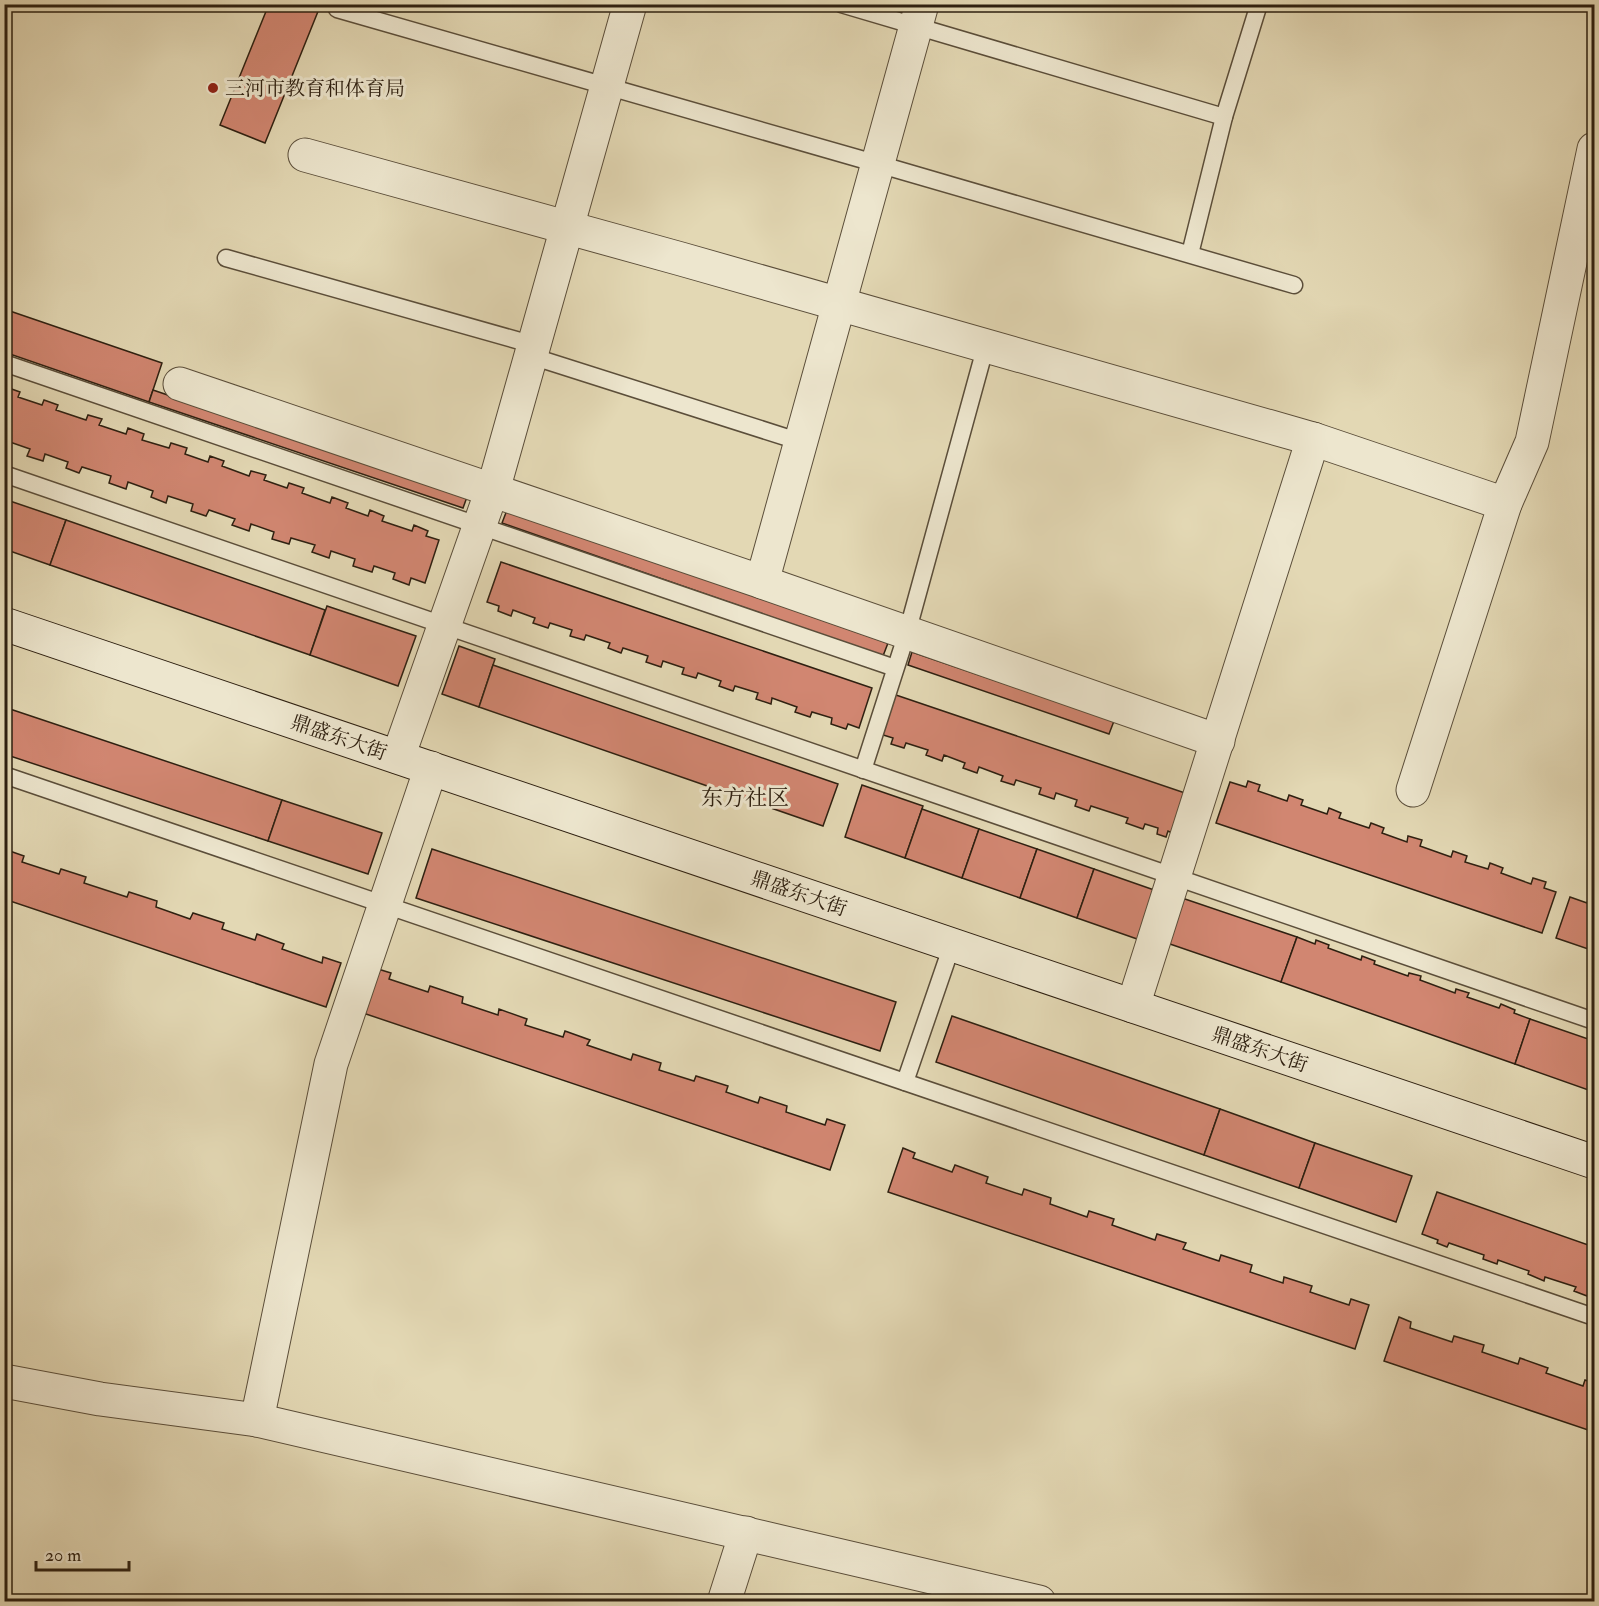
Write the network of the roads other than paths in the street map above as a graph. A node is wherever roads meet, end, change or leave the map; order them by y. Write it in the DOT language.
graph roads {
  1 [pos="630,4"];
  2 [pos="841,4"];
  3 [pos="1259,4"];
  4 [pos="337,9"];
  5 [pos="919,15"];
  6 [pos="607,86"];
  7 [pos="1224,117"];
  8 [pos="1594,148"];
  9 [pos="305,155"];
  10 [pos="878,164"];
  11 [pos="567,228"];
  12 [pos="1190,254"];
  13 [pos="226,258"];
  14 [pos="1294,285"];
  15 [pos="839,304"];
  16 [pos="986,345"];
  17 [pos="533,350"];
  18 [pos="4,363"];
  19 [pos="180,384"];
  20 [pos="1313,439"];
  21 [pos="801,442"];
  22 [pos="4,474"];
  23 [pos="492,490"];
  24 [pos="1505,504"];
  25 [pos="480,526"];
  26 [pos="762,582"];
  27 [pos="4,624"];
  28 [pos="444,626"];
  29 [pos="907,633"];
  30 [pos="895,668"];
  31 [pos="1218,741"];
  32 [pos="398,757"];
  33 [pos="431,768"];
  34 [pos="863,770"];
  35 [pos="4,775"];
  36 [pos="1413,790"];
  37 [pos="1174,877"];
  38 [pos="385,904"];
  39 [pos="952,945"];
  40 [pos="1134,1006"];
  41 [pos="1594,1022"];
  42 [pos="906,1082"];
  43 [pos="1594,1162"];
  44 [pos="1594,1317"];
  45 [pos="4,1381"];
  46 [pos="257,1420"];
  47 [pos="746,1533"];
  48 [pos="724,1602"];
  49 [pos="1039,1602"];
  1 -- 6 [label="street"];
  2 -- 5 [label="lane"];
  3 -- 7 [label="lane"];
  4 -- 6 [label="lane"];
  5 -- 7 [label="lane"];
  5 -- 10 [label="street"];
  6 -- 10 [label="lane"];
  6 -- 11 [label="street"];
  7 -- 12 [label="lane"];
  8 -- 24 [label="street"];
  9 -- 11 [label="street"];
  10 -- 12 [label="lane"];
  10 -- 15 [label="street"];
  11 -- 15 [label="street"];
  11 -- 17 [label="street"];
  12 -- 14 [label="lane"];
  13 -- 17 [label="lane"];
  15 -- 16 [label="street"];
  15 -- 21 [label="street"];
  16 -- 20 [label="street"];
  16 -- 29 [label="lane"];
  17 -- 21 [label="lane"];
  17 -- 23 [label="street"];
  18 -- 25 [label="lane"];
  19 -- 23 [label="street"];
  20 -- 24 [label="street"];
  20 -- 31 [label="street"];
  21 -- 26 [label="street"];
  22 -- 28 [label="lane"];
  23 -- 25 [label="street"];
  23 -- 26 [label="street"];
  24 -- 36 [label="street"];
  25 -- 28 [label="street"];
  25 -- 30 [label="lane"];
  26 -- 29 [label="street"];
  27 -- 32 [label="street, 鼎盛东大街"];
  28 -- 32 [label="street"];
  28 -- 34 [label="lane"];
  29 -- 30 [label="lane"];
  29 -- 31 [label="street"];
  30 -- 34 [label="lane"];
  31 -- 37 [label="street"];
  32 -- 33 [label="street, 鼎盛东大街"];
  33 -- 38 [label="street"];
  33 -- 39 [label="street, 鼎盛东大街"];
  34 -- 37 [label="lane"];
  35 -- 38 [label="lane"];
  37 -- 40 [label="street"];
  37 -- 41 [label="lane"];
  38 -- 42 [label="lane"];
  38 -- 46 [label="street"];
  39 -- 40 [label="street, 鼎盛东大街"];
  39 -- 42 [label="lane"];
  40 -- 43 [label="street, 鼎盛东大街"];
  42 -- 44 [label="lane"];
  45 -- 46 [label="street"];
  46 -- 47 [label="street"];
  47 -- 48 [label="street"];
  47 -- 49 [label="street"];
}
